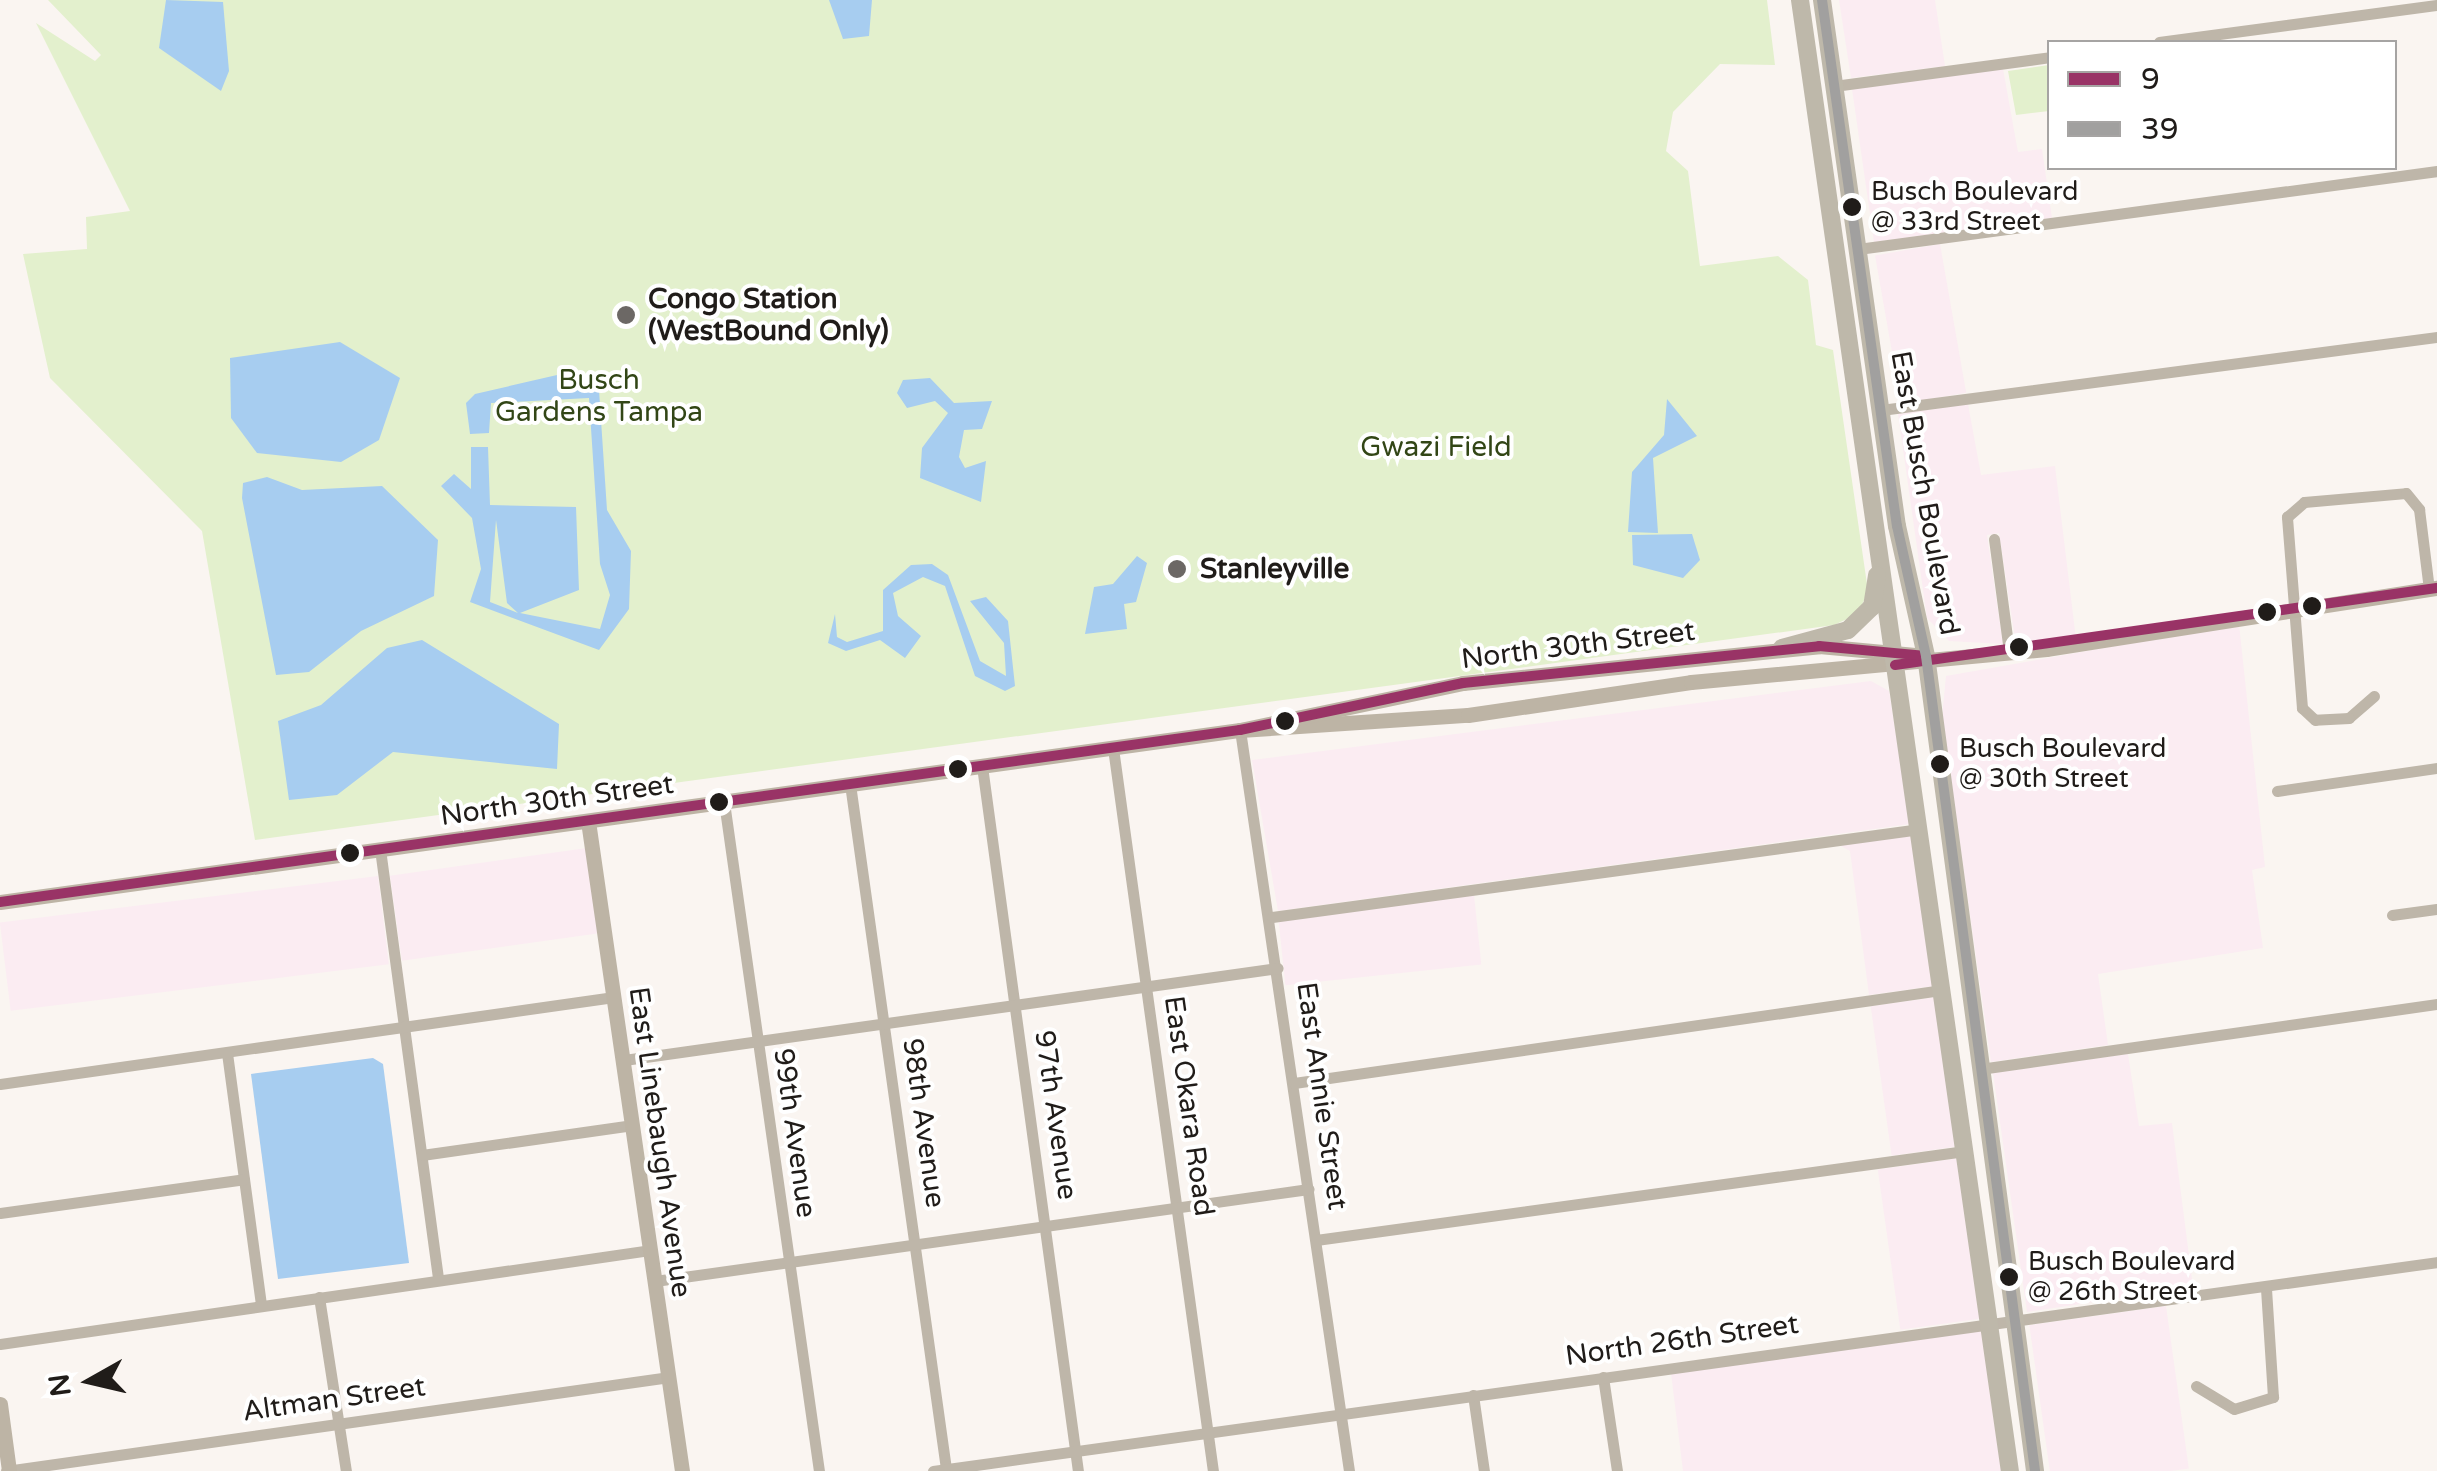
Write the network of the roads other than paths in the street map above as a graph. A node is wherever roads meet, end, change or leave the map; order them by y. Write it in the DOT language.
graph roads {
  1 [pos="1801,0"];
  2 [pos="1822,0"];
  3 [pos="2437,5"];
  4 [pos="2174,40"];
  5 [pos="2047,57"];
  6 [pos="1834,86"];
  7 [pos="2437,172"];
  8 [pos="1858,250"];
  9 [pos="1842,294"];
  10 [pos="2437,337"];
  11 [pos="1881,410"];
  12 [pos="1994,539"];
  13 [pos="1880,560"];
  14 [pos="2433,589"];
  15 [pos="2296,609"];
  16 [pos="1782,648"];
  17 [pos="2009,650"];
  18 [pos="1926,656"];
  19 [pos="1895,657"];
  20 [pos="2374,696"];
  21 [pos="1240,730"];
  22 [pos="1113,748"];
  23 [pos="982,766"];
  24 [pos="2437,768"];
  25 [pos="850,784"];
  26 [pos="2277,791"];
  27 [pos="724,802"];
  28 [pos="588,821"];
  29 [pos="1920,829"];
  30 [pos="380,850"];
  31 [pos="0,902"];
  32 [pos="2437,909"];
  33 [pos="2392,915"];
  34 [pos="1272,917"];
  35 [pos="1278,968"];
  36 [pos="1147,985"];
  37 [pos="1942,990"];
  38 [pos="614,997"];
  39 [pos="2437,1004"];
  40 [pos="1016,1005"];
  41 [pos="885,1023"];
  42 [pos="404,1028"];
  43 [pos="757,1041"];
  44 [pos="227,1053"];
  45 [pos="624,1060"];
  46 [pos="1980,1069"];
  47 [pos="1294,1082"];
  48 [pos="0,1084"];
  49 [pos="633,1125"];
  50 [pos="1966,1151"];
  51 [pos="422,1155"];
  52 [pos="244,1179"];
  53 [pos="1309,1189"];
  54 [pos="1178,1208"];
  55 [pos="0,1214"];
  56 [pos="1047,1226"];
  57 [pos="1316,1240"];
  58 [pos="915,1245"];
  59 [pos="651,1250"];
  60 [pos="2437,1262"];
  61 [pos="788,1264"];
  62 [pos="438,1280"];
  63 [pos="655,1281"];
  64 [pos="2266,1288"];
  65 [pos="319,1297"];
  66 [pos="260,1304"];
  67 [pos="2014,1320"];
  68 [pos="1989,1322"];
  69 [pos="0,1344"];
  70 [pos="1603,1376"];
  71 [pos="669,1377"];
  72 [pos="2196,1386"];
  73 [pos="1473,1395"];
  74 [pos="0,1404"];
  75 [pos="1341,1414"];
  76 [pos="339,1423"];
  77 [pos="1208,1432"];
  78 [pos="1075,1450"];
  79 [pos="940,1470"];
  80 [pos="8,1471"];
  81 [pos="346,1471"];
  82 [pos="682,1471"];
  83 [pos="818,1471"];
  84 [pos="1078,1471"];
  85 [pos="1213,1471"];
  86 [pos="1349,1471"];
  87 [pos="1484,1471"];
  88 [pos="1616,1471"];
  89 [pos="2010,1471"];
  90 [pos="2035,1471"];
  1 -- 6 [label="main road"];
  1 -- 9 [label="main road, East Busch Boulevard"];
  2 -- 6 [label="main road, East Busch Boulevard"];
  3 -- 4 [label="street"];
  5 -- 6 [label="street"];
  6 -- 8 [label="main road, East Busch Boulevard"];
  7 -- 8 [label="street"];
  8 -- 11 [label="main road, East Busch Boulevard"];
  9 -- 11 [label="main road"];
  9 -- 13 [label="main road, East Busch Boulevard"];
  10 -- 11 [label="street"];
  11 -- 18 [label="main road, East Busch Boulevard"];
  12 -- 17 [label="street"];
  13 -- 16 [label="main road"];
  13 -- 19 [label="main road, East Busch Boulevard"];
  14 -- 15 [label="main road, North 30th Street"];
  14 -- 15 [label="street"];
  15 -- 17 [label="main road, North 30th Street"];
  15 -- 20 [label="street"];
  16 -- 19 [label="main road, North 30th Street"];
  16 -- 21 [label="main road, North 30th Street"];
  17 -- 18 [label="main road, North 30th Street"];
  18 -- 19 [label="main road, North 30th Street"];
  18 -- 46 [label="main road, East Busch Boulevard"];
  19 -- 21 [label="main road, North 30th Street"];
  19 -- 29 [label="main road, East Busch Boulevard"];
  21 -- 22 [label="main road, North 30th Street"];
  21 -- 34 [label="street, East Annie Street"];
  22 -- 23 [label="main road, North 30th Street"];
  22 -- 36 [label="street, East Okara Road"];
  23 -- 25 [label="main road, North 30th Street"];
  23 -- 40 [label="street, 97th Avenue"];
  24 -- 26 [label="street"];
  25 -- 27 [label="main road, North 30th Street"];
  25 -- 41 [label="street, 98th Avenue"];
  27 -- 28 [label="main road, North 30th Street"];
  27 -- 43 [label="street, 99th Avenue"];
  28 -- 30 [label="main road, North 30th Street"];
  28 -- 38 [label="main road, East Linebaugh Avenue"];
  29 -- 34 [label="street"];
  29 -- 37 [label="main road, East Busch Boulevard"];
  30 -- 31 [label="main road, North 30th Street"];
  30 -- 42 [label="street"];
  32 -- 33 [label="street"];
  34 -- 35 [label="street, East Annie Street"];
  35 -- 36 [label="street"];
  35 -- 47 [label="street, East Annie Street"];
  36 -- 40 [label="street"];
  36 -- 54 [label="street, East Okara Road"];
  37 -- 46 [label="main road"];
  37 -- 47 [label="street"];
  37 -- 50 [label="main road, East Busch Boulevard"];
  38 -- 42 [label="street"];
  38 -- 45 [label="main road, East Linebaugh Avenue"];
  39 -- 46 [label="street"];
  40 -- 41 [label="street"];
  40 -- 56 [label="street, 97th Avenue"];
  41 -- 43 [label="street"];
  41 -- 58 [label="street, 98th Avenue"];
  42 -- 44 [label="street"];
  42 -- 51 [label="street"];
  43 -- 45 [label="street"];
  43 -- 61 [label="street, 99th Avenue"];
  44 -- 48 [label="street"];
  44 -- 52 [label="street"];
  45 -- 49 [label="main road, East Linebaugh Avenue"];
  46 -- 67 [label="main road, East Busch Boulevard"];
  47 -- 53 [label="street, East Annie Street"];
  49 -- 51 [label="street"];
  49 -- 59 [label="main road, East Linebaugh Avenue"];
  50 -- 57 [label="street"];
  50 -- 68 [label="main road, East Busch Boulevard"];
  51 -- 62 [label="street"];
  52 -- 55 [label="street"];
  52 -- 66 [label="street"];
  53 -- 54 [label="street"];
  53 -- 57 [label="street, East Annie Street"];
  54 -- 56 [label="street"];
  54 -- 77 [label="street, East Okara Road"];
  56 -- 58 [label="street"];
  56 -- 78 [label="street, 97th Avenue"];
  57 -- 75 [label="street, East Annie Street"];
  58 -- 61 [label="street"];
  58 -- 79 [label="street, 98th Avenue"];
  59 -- 62 [label="street"];
  59 -- 63 [label="main road, East Linebaugh Avenue"];
  60 -- 64 [label="street, North 26th Street"];
  61 -- 63 [label="street"];
  61 -- 83 [label="street, 99th Avenue"];
  62 -- 65 [label="street"];
  63 -- 71 [label="main road, East Linebaugh Avenue"];
  64 -- 67 [label="street, North 26th Street"];
  64 -- 72 [label="street"];
  65 -- 66 [label="street"];
  65 -- 76 [label="street"];
  66 -- 69 [label="street"];
  67 -- 68 [label="street, North 26th Street"];
  67 -- 90 [label="main road, East Busch Boulevard"];
  68 -- 70 [label="street, North 26th Street"];
  68 -- 89 [label="main road, East Busch Boulevard"];
  70 -- 73 [label="street, North 26th Street"];
  70 -- 88 [label="street"];
  71 -- 76 [label="street, Altman Street"];
  71 -- 82 [label="main road, East Linebaugh Avenue"];
  73 -- 75 [label="street, North 26th Street"];
  73 -- 87 [label="street"];
  74 -- 80 [label="main road"];
  75 -- 77 [label="street, North 26th Street"];
  75 -- 86 [label="street, East Annie Street"];
  76 -- 80 [label="street, Altman Street"];
  76 -- 81 [label="street"];
  77 -- 78 [label="street, North 26th Street"];
  77 -- 85 [label="street, East Okara Road"];
  78 -- 79 [label="street, North 26th Street"];
  78 -- 84 [label="street, 97th Avenue"];
}
